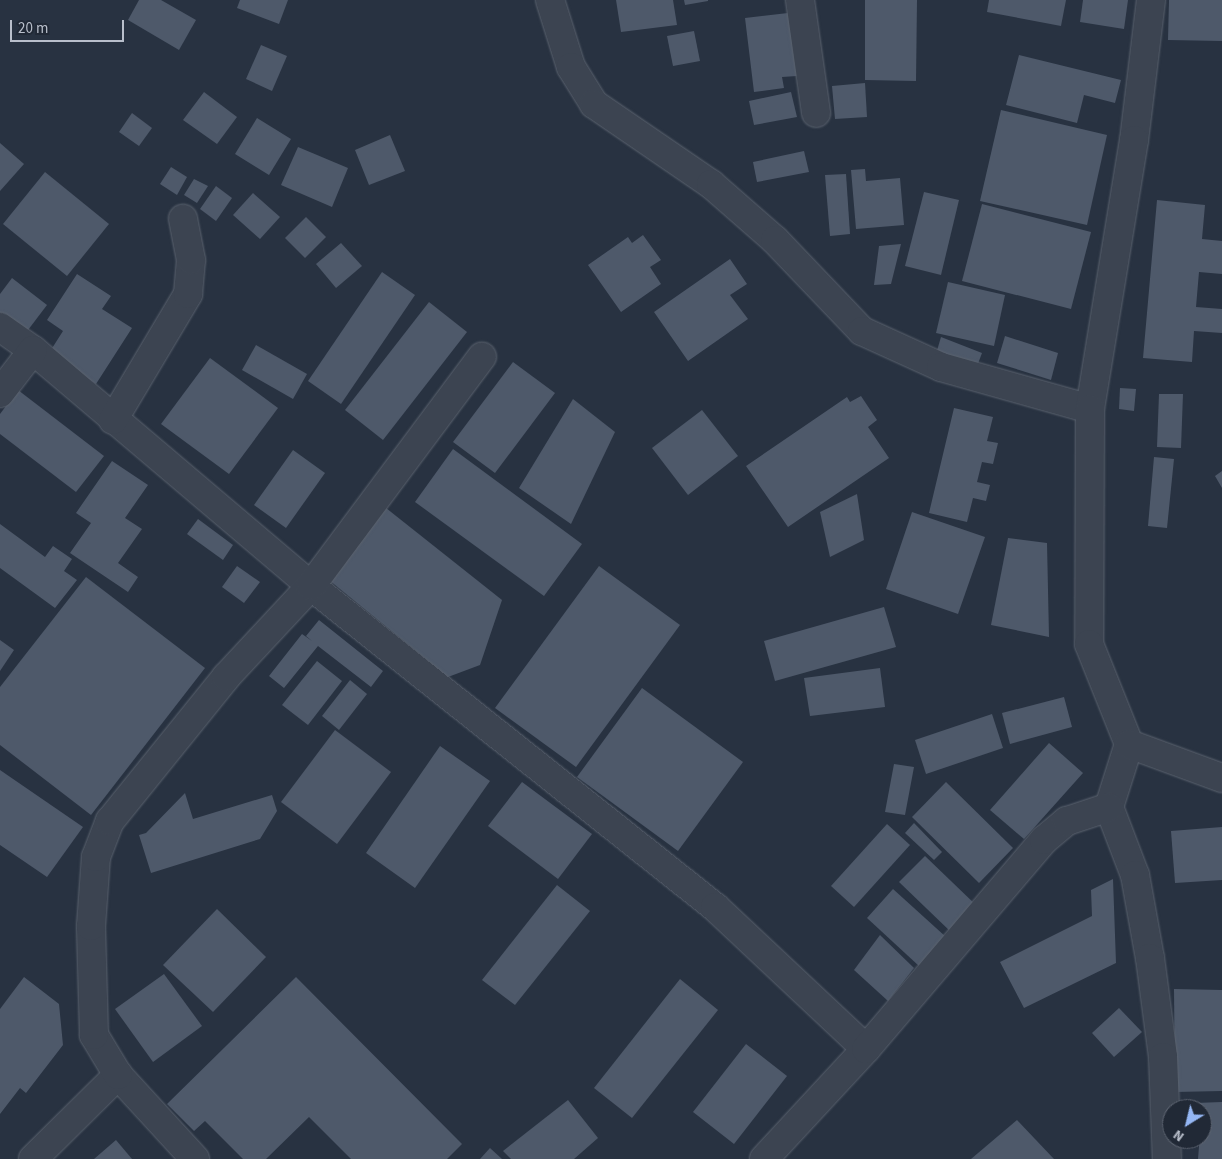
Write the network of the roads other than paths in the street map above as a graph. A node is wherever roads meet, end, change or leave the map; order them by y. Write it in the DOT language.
graph roads {
  1 [pos="550,0"];
  2 [pos="800,0"];
  3 [pos="1151,0"];
  4 [pos="816,114"];
  5 [pos="183,219"];
  6 [pos="0,327"];
  7 [pos="33,350"];
  8 [pos="482,357"];
  9 [pos="0,393"];
  10 [pos="1090,409"];
  11 [pos="112,420"];
  12 [pos="311,586"];
  13 [pos="1130,744"];
  14 [pos="1222,778"];
  15 [pos="1109,807"];
  16 [pos="866,1049"];
  17 [pos="118,1075"];
  18 [pos="33,1159"];
  19 [pos="195,1159"];
  20 [pos="764,1159"];
  21 [pos="1167,1159"];
  1 -- 10 [label="street"];
  2 -- 4 [label="street"];
  3 -- 10 [label="street"];
  5 -- 11 [label="street"];
  6 -- 7 [label="street"];
  7 -- 9 [label="street"];
  7 -- 11 [label="street"];
  8 -- 12 [label="street"];
  10 -- 13 [label="street"];
  11 -- 12 [label="street"];
  12 -- 16 [label="street"];
  12 -- 17 [label="street"];
  13 -- 14 [label="street"];
  13 -- 15 [label="street"];
  15 -- 16 [label="street"];
  15 -- 21 [label="street"];
  16 -- 20 [label="street"];
  17 -- 18 [label="street"];
  17 -- 19 [label="street"];
}
